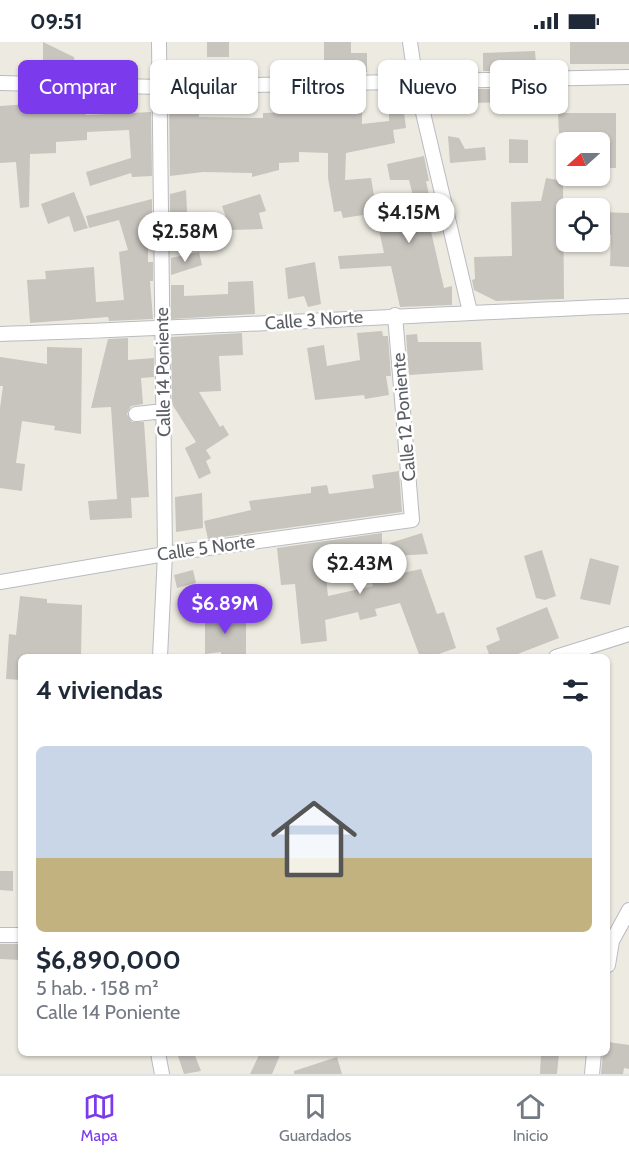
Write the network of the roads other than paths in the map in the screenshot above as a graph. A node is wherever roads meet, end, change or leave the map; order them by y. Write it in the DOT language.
graph roads {
  1 [pos="159,42"];
  2 [pos="410,42"];
  3 [pos="159,60"];
  4 [pos="413,60"];
  5 [pos="629,77"];
  6 [pos="478,81"];
  7 [pos="0,83"];
  8 [pos="378,84"];
  9 [pos="258,85"];
  10 [pos="150,87"];
  11 [pos="160,114"];
  12 [pos="423,114"];
  13 [pos="629,306"];
  14 [pos="470,312"];
  15 [pos="395,315"];
  16 [pos="161,330"];
  17 [pos="0,333"];
  18 [pos="164,411"];
  19 [pos="136,414"];
  20 [pos="412,520"];
  21 [pos="165,554"];
  22 [pos="0,582"];
  23 [pos="629,634"];
  24 [pos="160,654"];
  25 [pos="566,654"];
  26 [pos="629,910"];
  27 [pos="0,935"];
  28 [pos="18,935"];
  29 [pos="610,941"];
  30 [pos="159,1056"];
  31 [pos="594,1056"];
  32 [pos="162,1074"];
  33 [pos="592,1074"];
  1 -- 3 [label="street, Calle 14 Poniente"];
  2 -- 4 [label="street"];
  5 -- 6 [label="street"];
  7 -- 10 [label="street"];
  8 -- 9 [label="street"];
  11 -- 16 [label="street, Calle 14 Poniente"];
  12 -- 14 [label="street"];
  13 -- 14 [label="street, Calle 3 Norte"];
  14 -- 15 [label="street, Calle 3 Norte"];
  15 -- 16 [label="street, Calle 3 Norte"];
  15 -- 20 [label="street, Calle 12 Poniente"];
  16 -- 17 [label="street, Calle 3 Norte"];
  16 -- 18 [label="street, Calle 14 Poniente"];
  18 -- 19 [label="street"];
  18 -- 21 [label="street, Calle 14 Poniente"];
  20 -- 21 [label="street, Calle 5 Norte"];
  21 -- 22 [label="street, Calle 5 Norte"];
  21 -- 24 [label="street, Calle 14 Poniente"];
  23 -- 25 [label="street"];
  26 -- 29 [label="street"];
  27 -- 28 [label="street"];
  30 -- 32 [label="street"];
  31 -- 33 [label="street"];
}
